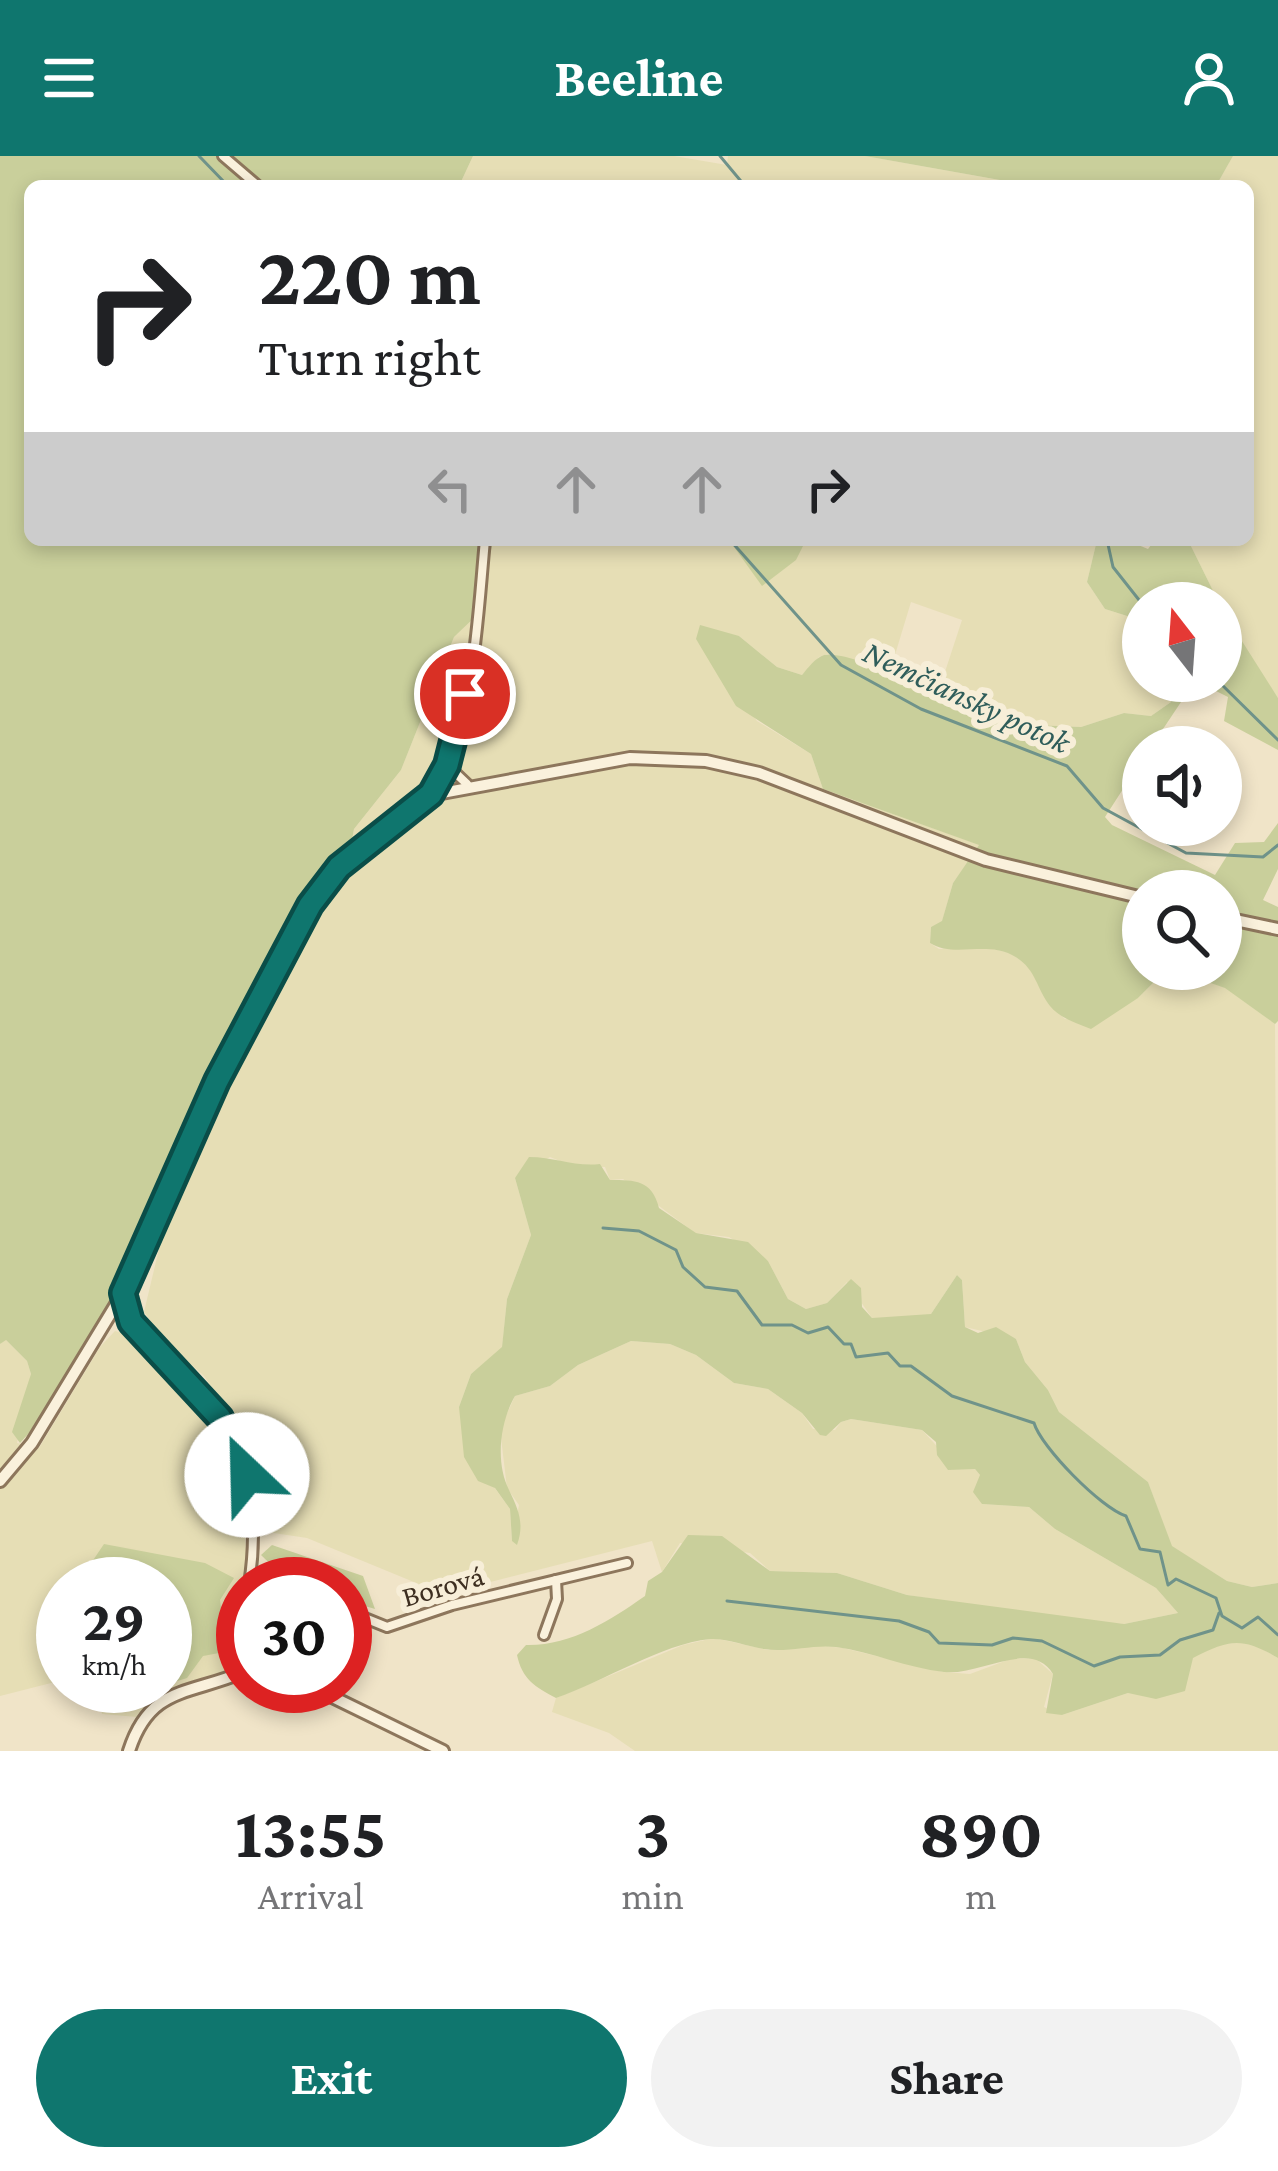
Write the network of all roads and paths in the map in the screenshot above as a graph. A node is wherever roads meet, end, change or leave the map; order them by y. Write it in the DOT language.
graph roads {
  1 [pos="223,156"];
  2 [pos="251,180"];
  3 [pos="483,546"];
  4 [pos="447,765"];
  5 [pos="467,784"];
  6 [pos="431,794"];
  7 [pos="1122,893"];
  8 [pos="1242,921"];
  9 [pos="1278,929"];
  10 [pos="123,1293"];
  11 [pos="131,1322"];
  12 [pos="104,1325"];
  13 [pos="0,1481"];
  14 [pos="251,1557"];
  15 [pos="627,1563"];
  16 [pos="556,1580"];
  17 [pos="372,1621"];
  18 [pos="544,1635"];
  19 [pos="216,1682"];
  20 [pos="365,1713"];
  21 [pos="129,1751"];
  22 [pos="443,1751"];
  1 -- 2 [label="street"];
  3 -- 4 [label="street"];
  4 -- 5 [label="street"];
  4 -- 6 [label="street"];
  5 -- 6 [label="street"];
  5 -- 7 [label="street"];
  6 -- 10 [label="street"];
  8 -- 9 [label="street"];
  10 -- 11 [label="street"];
  10 -- 12 [label="street"];
  11 -- 12 [label="street"];
  11 -- 14 [label="street"];
  12 -- 13 [label="street"];
  15 -- 16 [label="street, Borová"];
  16 -- 17 [label="street, Borová"];
  16 -- 18 [label="street"];
  19 -- 21 [label="street"];
  20 -- 22 [label="street"];
}
